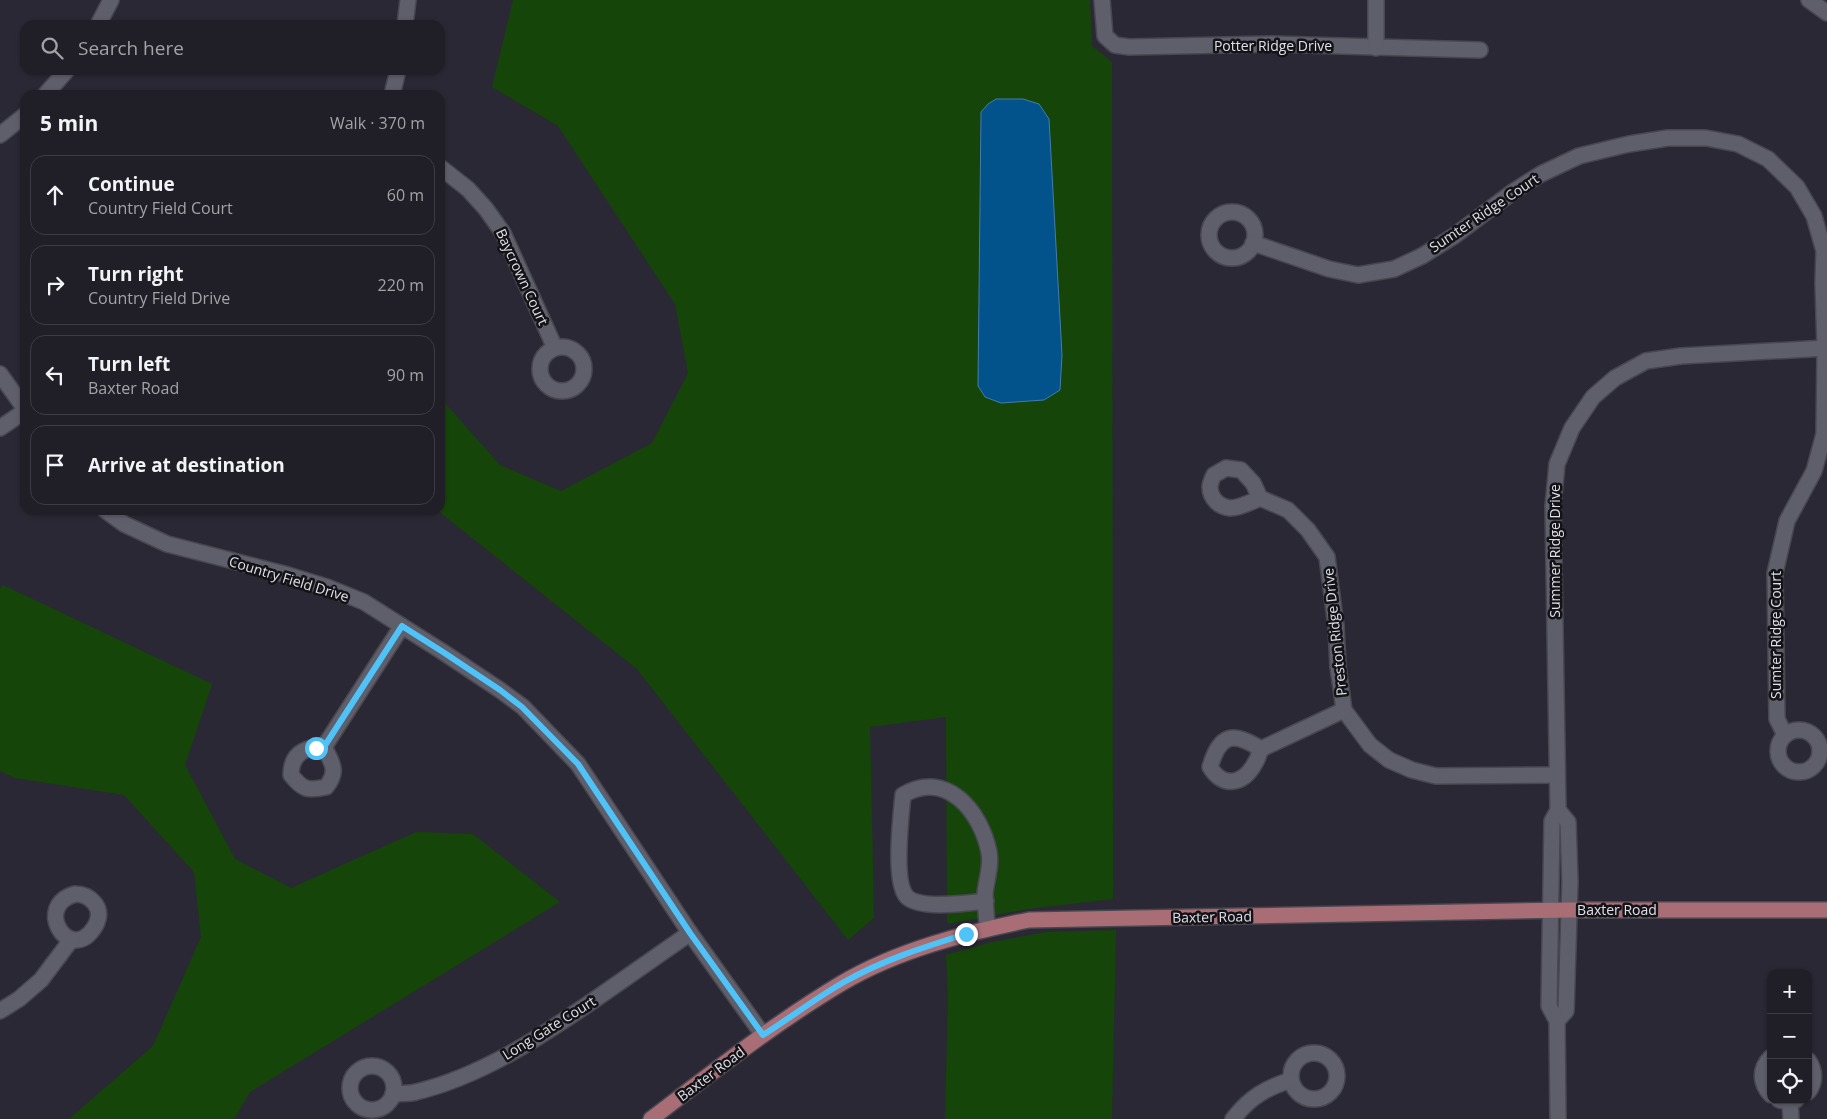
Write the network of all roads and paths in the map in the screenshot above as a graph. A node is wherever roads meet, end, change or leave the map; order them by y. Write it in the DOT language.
graph roads {
  1 [pos="111,0"];
  2 [pos="408,0"];
  3 [pos="1102,0"];
  4 [pos="1376,0"];
  5 [pos="1809,0"];
  6 [pos="1827,13"];
  7 [pos="101,20"];
  8 [pos="406,20"];
  9 [pos="1376,48"];
  10 [pos="1480,50"];
  11 [pos="63,75"];
  12 [pos="397,75"];
  13 [pos="49,90"];
  14 [pos="393,90"];
  15 [pos="20,119"];
  16 [pos="0,135"];
  17 [pos="445,171"];
  18 [pos="1253,243"];
  19 [pos="555,348"];
  20 [pos="1826,348"];
  21 [pos="0,374"];
  22 [pos="20,403"];
  23 [pos="20,414"];
  24 [pos="0,428"];
  25 [pos="1260,498"];
  26 [pos="112,515"];
  27 [pos="402,626"];
  28 [pos="1344,710"];
  29 [pos="1785,735"];
  30 [pos="324,747"];
  31 [pos="1261,749"];
  32 [pos="1557,775"];
  33 [pos="1558,810"];
  34 [pos="986,901"];
  35 [pos="1570,910"];
  36 [pos="1827,910"];
  37 [pos="1551,911"];
  38 [pos="987,929"];
  39 [pos="690,933"];
  40 [pos="71,940"];
  41 [pos="0,1011"];
  42 [pos="1557,1020"];
  43 [pos="763,1035"];
  44 [pos="1767,1062"];
  45 [pos="1812,1065"];
  46 [pos="1291,1080"];
  47 [pos="1812,1083"];
  48 [pos="1767,1090"];
  49 [pos="393,1094"];
  50 [pos="1788,1104"];
  51 [pos="651,1119"];
  52 [pos="1233,1119"];
  53 [pos="1558,1119"];
  54 [pos="1791,1119"];
  1 -- 7 [label="street"];
  2 -- 8 [label="street"];
  3 -- 9 [label="street, Potter Ridge Drive"];
  4 -- 9 [label="street"];
  5 -- 6 [label="street"];
  9 -- 10 [label="street, Potter Ridge Drive"];
  11 -- 13 [label="street"];
  12 -- 14 [label="street"];
  15 -- 16 [label="street"];
  17 -- 19 [label="street, Baycrown Court"];
  18 -- 20 [label="street, Sumter Ridge Court"];
  20 -- 29 [label="street, Sumter Ridge Court"];
  20 -- 32 [label="street, Summer Ridge Drive"];
  21 -- 22 [label="street"];
  23 -- 24 [label="street"];
  25 -- 28 [label="street, Preston Ridge Drive"];
  26 -- 27 [label="street, Country Field Drive"];
  27 -- 30 [label="street"];
  27 -- 39 [label="street, Country Field Drive"];
  28 -- 31 [label="street"];
  28 -- 32 [label="street, Preston Ridge Drive"];
  32 -- 33 [label="street, Summer Ridge Drive"];
  33 -- 35 [label="street, Summer Ridge Drive"];
  33 -- 37 [label="street, Summer Ridge Drive"];
  34 -- 34 [label="street"];
  34 -- 38 [label="street"];
  35 -- 36 [label="main road, Baxter Road"];
  35 -- 37 [label="main road, Baxter Road"];
  35 -- 42 [label="street, Summer Ridge Drive"];
  37 -- 38 [label="main road, Baxter Road"];
  37 -- 42 [label="street, Summer Ridge Drive"];
  38 -- 43 [label="main road, Baxter Road"];
  39 -- 43 [label="street, Country Field Drive"];
  39 -- 49 [label="street, Long Gate Court"];
  40 -- 41 [label="street"];
  42 -- 53 [label="street, Summer Ridge Drive"];
  43 -- 51 [label="main road, Baxter Road"];
  44 -- 48 [label="street"];
  45 -- 47 [label="street"];
  46 -- 52 [label="street"];
  50 -- 54 [label="street"];
}
